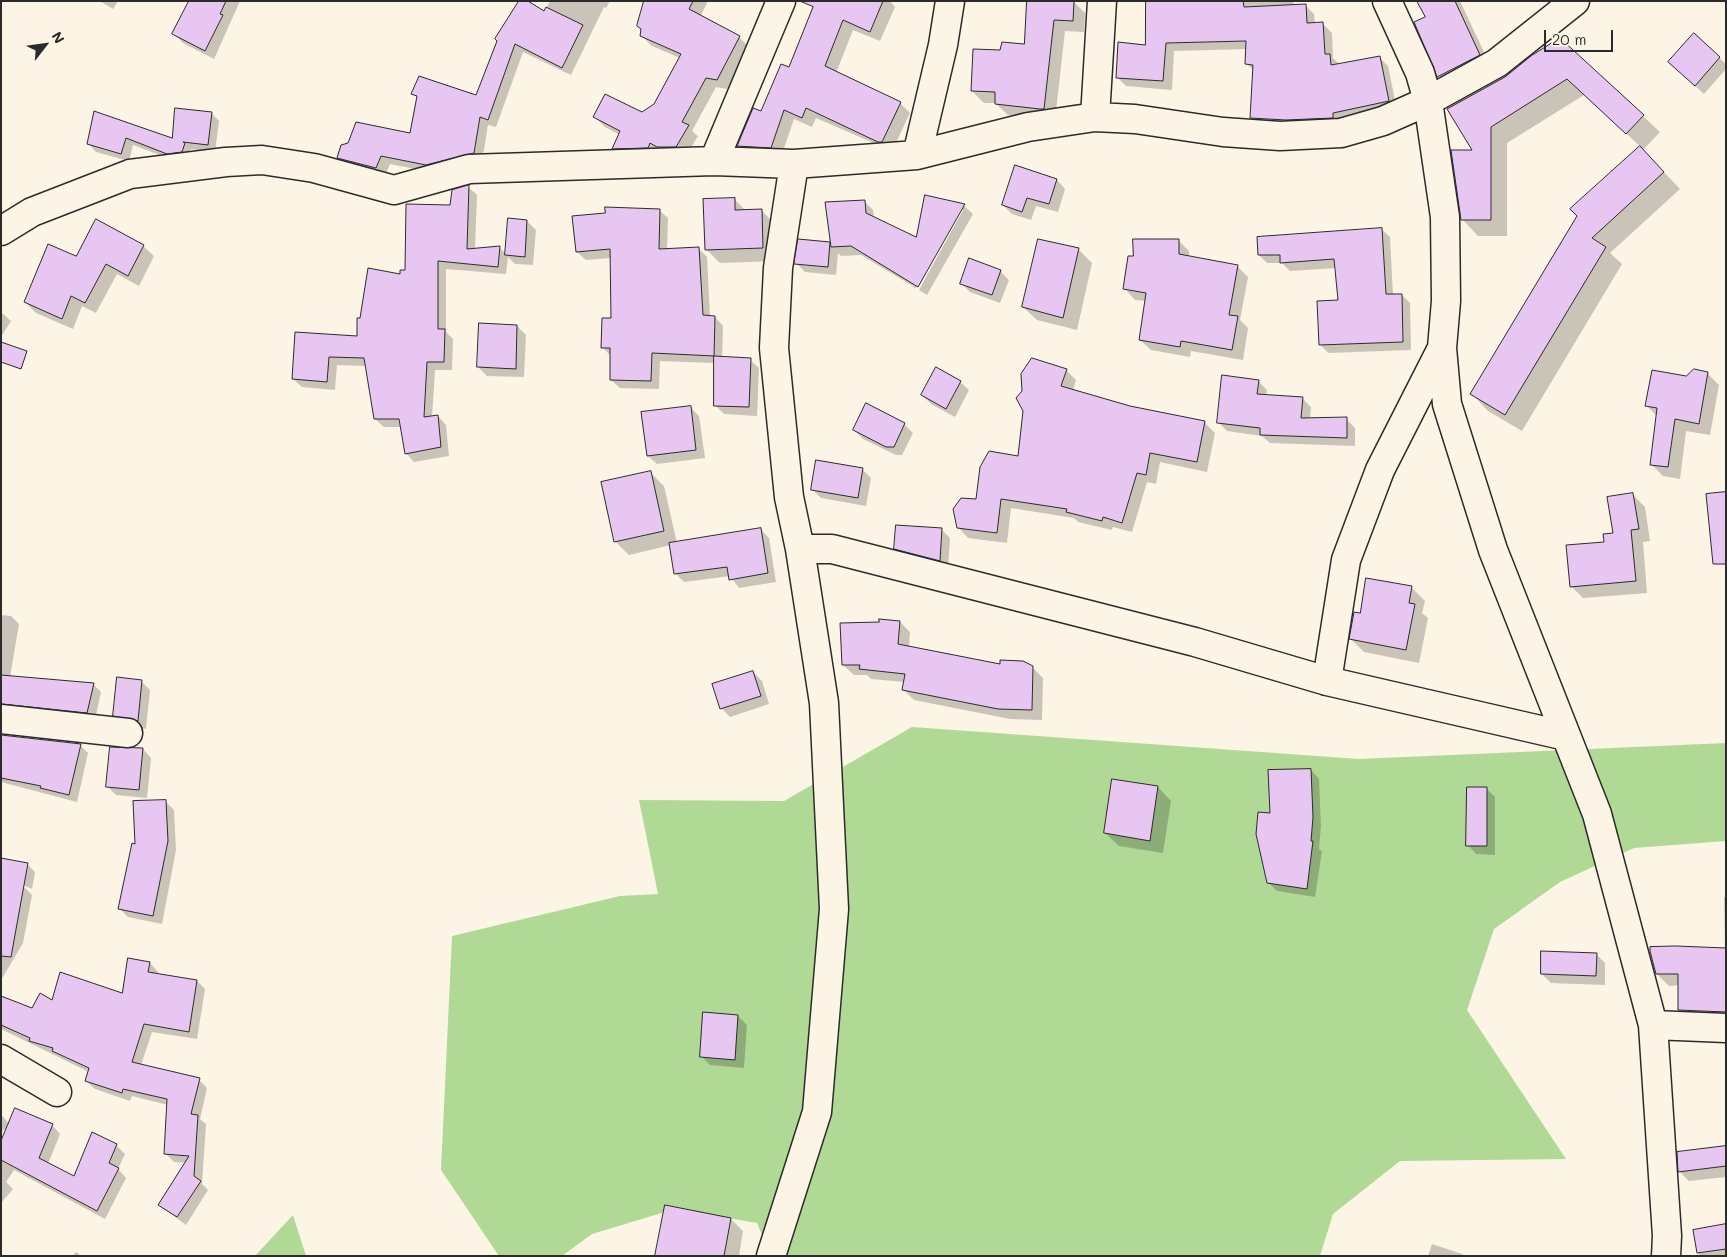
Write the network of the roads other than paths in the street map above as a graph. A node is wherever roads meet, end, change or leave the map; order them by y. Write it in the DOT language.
graph roads {
  1 [pos="781,1"];
  2 [pos="950,1"];
  3 [pos="1102,1"];
  4 [pos="1387,1"];
  5 [pos="1575,1"];
  6 [pos="1428,101"];
  7 [pos="1095,117"];
  8 [pos="918,155"];
  9 [pos="714,161"];
  10 [pos="794,164"];
  11 [pos="1,231"];
  12 [pos="1442,348"];
  13 [pos="789,497"];
  14 [pos="800,549"];
  15 [pos="832,550"];
  16 [pos="1327,681"];
  17 [pos="1,719"];
  18 [pos="128,734"];
  19 [pos="1566,736"];
  20 [pos="1653,1025"];
  21 [pos="1726,1028"];
  22 [pos="1,1059"];
  23 [pos="57,1092"];
  24 [pos="771,1256"];
  25 [pos="1666,1256"];
  1 -- 9 [label="street"];
  2 -- 8 [label="street"];
  3 -- 7 [label="street"];
  4 -- 6 [label="street"];
  5 -- 6 [label="street"];
  6 -- 7 [label="street"];
  6 -- 12 [label="street"];
  7 -- 8 [label="street"];
  8 -- 10 [label="street"];
  9 -- 10 [label="street"];
  9 -- 11 [label="street"];
  10 -- 13 [label="street"];
  12 -- 16 [label="street"];
  12 -- 19 [label="street"];
  13 -- 14 [label="street"];
  13 -- 15 [label="street"];
  14 -- 15 [label="street"];
  14 -- 24 [label="street"];
  15 -- 16 [label="street"];
  16 -- 19 [label="street"];
  17 -- 18 [label="street"];
  19 -- 20 [label="street"];
  20 -- 21 [label="street"];
  20 -- 25 [label="street"];
  22 -- 23 [label="street"];
}
